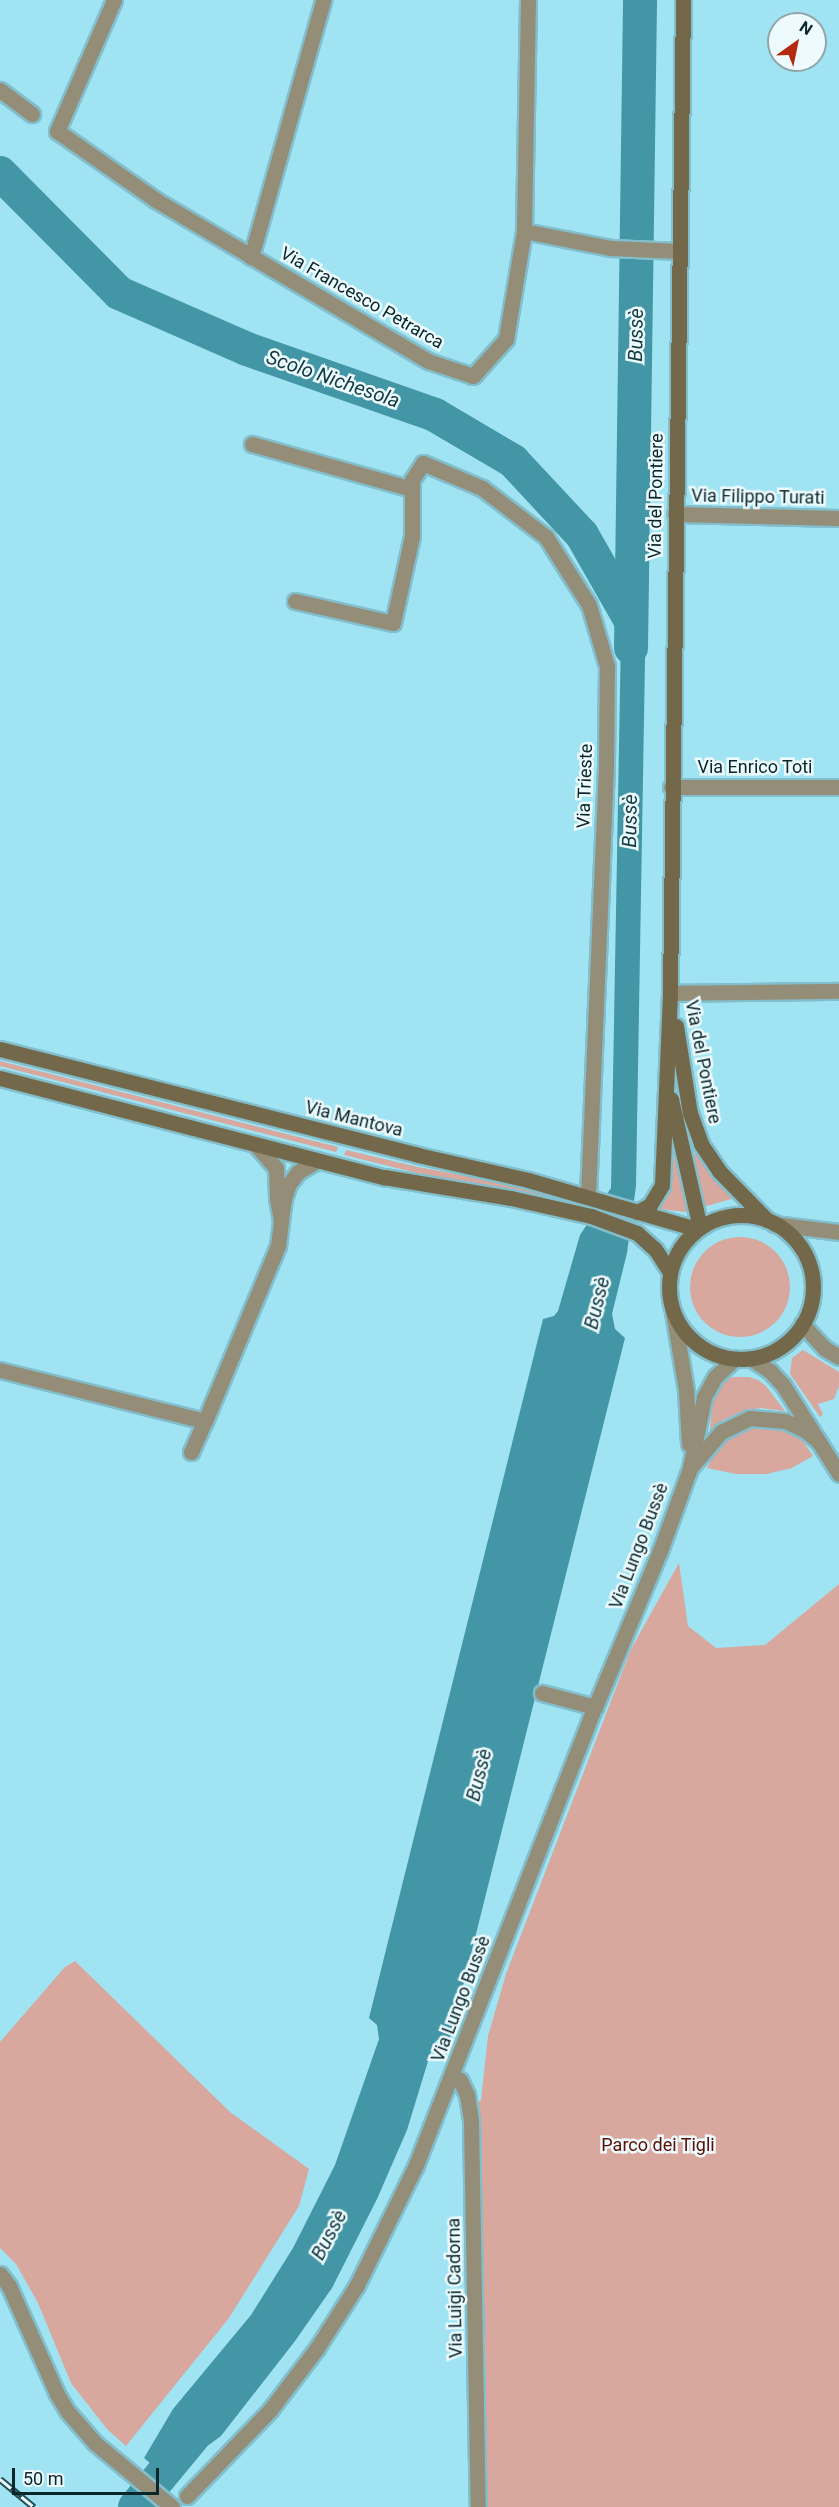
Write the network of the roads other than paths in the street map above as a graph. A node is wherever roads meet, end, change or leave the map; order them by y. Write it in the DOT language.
graph roads {
  1 [pos="114,0"];
  2 [pos="323,0"];
  3 [pos="528,0"];
  4 [pos="683,0"];
  5 [pos="0,90"];
  6 [pos="32,114"];
  7 [pos="524,231"];
  8 [pos="679,251"];
  9 [pos="251,257"];
  10 [pos="252,444"];
  11 [pos="412,489"];
  12 [pos="675,514"];
  13 [pos="839,518"];
  14 [pos="296,601"];
  15 [pos="671,787"];
  16 [pos="839,787"];
  17 [pos="839,991"];
  18 [pos="670,993"];
  19 [pos="0,1049"];
  20 [pos="667,1076"];
  21 [pos="0,1078"];
  22 [pos="255,1144"];
  23 [pos="318,1160"];
  24 [pos="594,1197"];
  25 [pos="637,1212"];
  26 [pos="281,1220"];
  27 [pos="771,1222"];
  28 [pos="699,1228"];
  29 [pos="839,1232"];
  30 [pos="670,1272"];
  31 [pos="673,1312"];
  32 [pos="802,1324"];
  33 [pos="839,1357"];
  34 [pos="734,1359"];
  35 [pos="753,1359"];
  36 [pos="0,1370"];
  37 [pos="205,1420"];
  38 [pos="819,1442"];
  39 [pos="191,1452"];
  40 [pos="690,1468"];
  41 [pos="839,1474"];
  42 [pos="542,1693"];
  43 [pos="595,1707"];
  44 [pos="452,2076"];
  45 [pos="0,2274"];
  46 [pos="187,2496"];
  47 [pos="172,2507"];
  48 [pos="478,2507"];
  1 -- 9 [label="street, Via Francesco Petrarca"];
  2 -- 9 [label="street, Via Francesco Petrarca"];
  3 -- 7 [label="street, Via Francesco Petrarca"];
  4 -- 8 [label="main road, Via del Pontiere"];
  5 -- 6 [label="street"];
  7 -- 8 [label="street"];
  7 -- 9 [label="street, Via Francesco Petrarca"];
  8 -- 12 [label="main road, Via del Pontiere"];
  10 -- 11 [label="street"];
  11 -- 14 [label="street"];
  11 -- 24 [label="street, Via Trieste"];
  12 -- 13 [label="street, Via Filippo Turati"];
  12 -- 15 [label="main road, Via del Pontiere"];
  15 -- 16 [label="street, Via Enrico Toti"];
  15 -- 18 [label="main road, Via del Pontiere"];
  17 -- 18 [label="street"];
  18 -- 20 [label="main road, Via del Pontiere"];
  18 -- 27 [label="main road, Via del Pontiere"];
  19 -- 24 [label="main road, Via Mantova"];
  20 -- 25 [label="main road, Via del Pontiere"];
  20 -- 28 [label="main road, Via del Pontiere"];
  21 -- 22 [label="main road"];
  22 -- 23 [label="main road"];
  22 -- 26 [label="street"];
  23 -- 26 [label="street"];
  23 -- 30 [label="main road"];
  24 -- 25 [label="main road, Via Mantova"];
  25 -- 28 [label="main road, Via Mantova"];
  26 -- 37 [label="street"];
  27 -- 28 [label="main road"];
  27 -- 29 [label="street"];
  27 -- 32 [label="main road"];
  28 -- 30 [label="main road"];
  30 -- 31 [label="main road"];
  31 -- 34 [label="main road"];
  31 -- 40 [label="street, Via Lungo Bussè"];
  32 -- 33 [label="street"];
  32 -- 35 [label="main road"];
  34 -- 35 [label="main road"];
  34 -- 40 [label="street, Via Lungo Bussè"];
  35 -- 38 [label="street"];
  36 -- 37 [label="street"];
  37 -- 39 [label="street"];
  38 -- 40 [label="street"];
  38 -- 41 [label="street"];
  40 -- 43 [label="street, Via Lungo Bussè"];
  42 -- 43 [label="street"];
  43 -- 44 [label="street, Via Lungo Bussè"];
  44 -- 46 [label="street, Via Lungo Bussè"];
  44 -- 48 [label="street, Via Luigi Cadorna"];
  45 -- 47 [label="street"];
}
